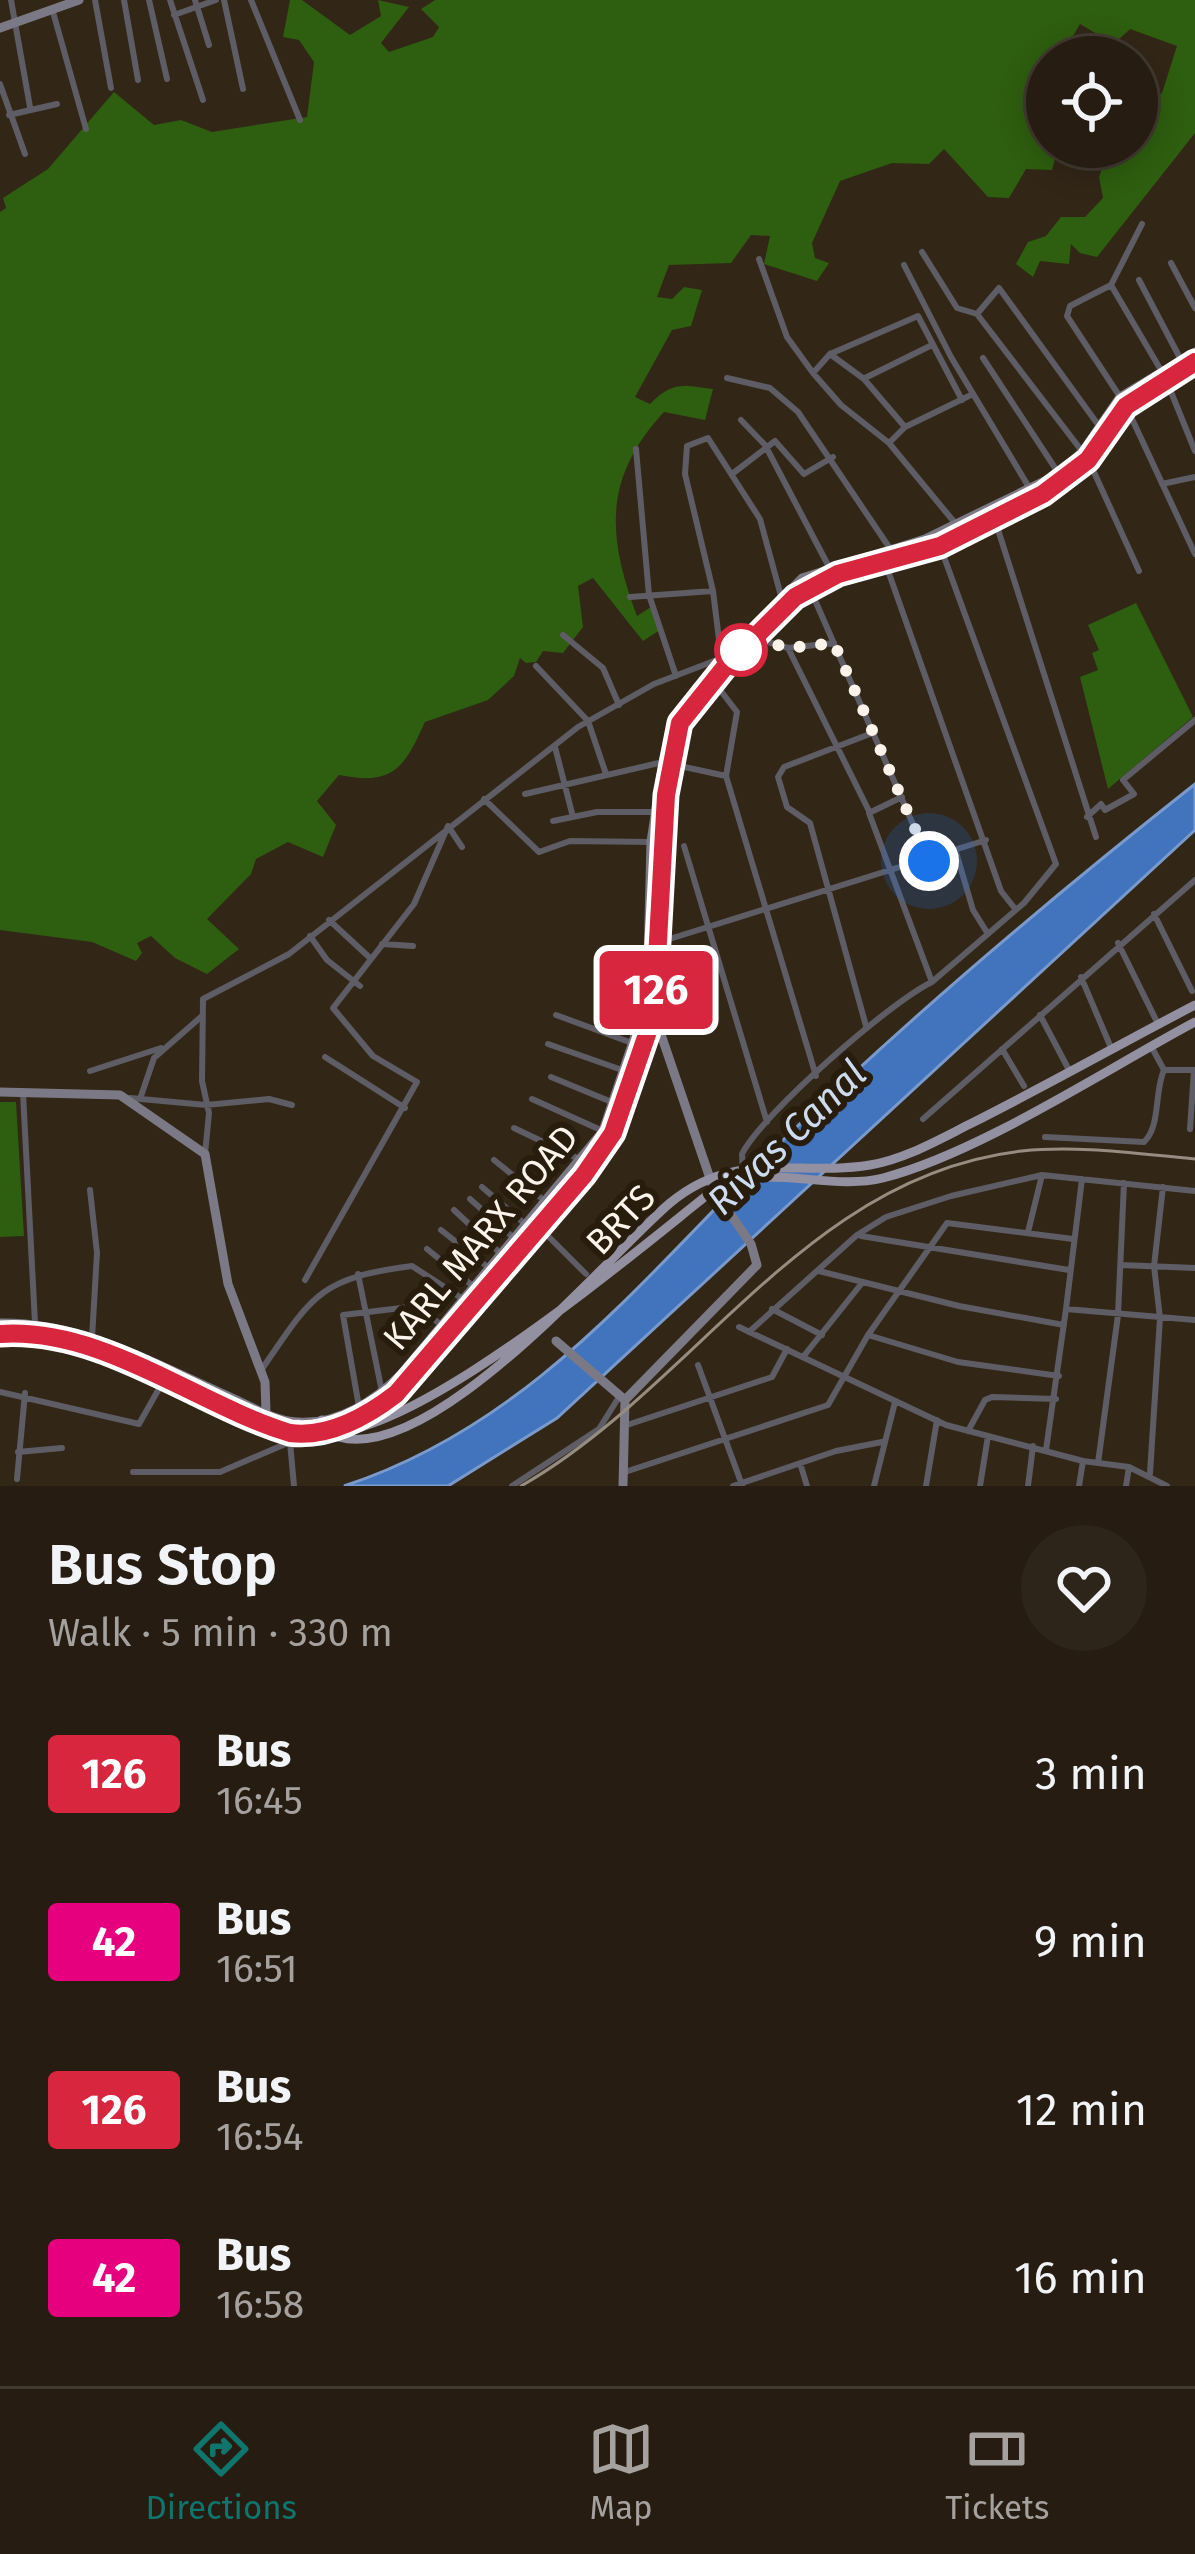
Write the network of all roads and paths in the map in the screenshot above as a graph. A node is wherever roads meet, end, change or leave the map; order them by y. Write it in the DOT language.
graph roads {
  1 [pos="11,0"];
  2 [pos="79,0"];
  3 [pos="95,0"];
  4 [pos="124,0"];
  5 [pos="148,0"];
  6 [pos="170,0"];
  7 [pos="220,0"];
  8 [pos="251,0"];
  9 [pos="196,4"];
  10 [pos="53,12"];
  11 [pos="174,15"];
  12 [pos="6,26"];
  13 [pos="208,45"];
  14 [pos="167,79"];
  15 [pos="138,80"];
  16 [pos="111,88"];
  17 [pos="243,89"];
  18 [pos="1,90"];
  19 [pos="203,100"];
  20 [pos="57,104"];
  21 [pos="29,107"];
  22 [pos="9,115"];
  23 [pos="300,119"];
  24 [pos="86,129"];
  25 [pos="25,154"];
  26 [pos="1142,224"];
  27 [pos="922,251"];
  28 [pos="759,259"];
  29 [pos="1171,262"];
  30 [pos="904,265"];
  31 [pos="1139,280"];
  32 [pos="1111,285"];
  33 [pos="1195,308"];
  34 [pos="977,314"];
  35 [pos="932,345"];
  36 [pos="1195,352"];
  37 [pos="830,354"];
  38 [pos="983,358"];
  39 [pos="1181,360"];
  40 [pos="1195,362"];
  41 [pos="813,373"];
  42 [pos="1164,376"];
  43 [pos="727,378"];
  44 [pos="864,379"];
  45 [pos="973,394"];
  46 [pos="962,400"];
  47 [pos="1123,401"];
  48 [pos="741,420"];
  49 [pos="1100,426"];
  50 [pos="905,428"];
  51 [pos="889,443"];
  52 [pos="765,445"];
  53 [pos="636,449"];
  54 [pos="1195,451"];
  55 [pos="1085,456"];
  56 [pos="833,458"];
  57 [pos="731,474"];
  58 [pos="1059,474"];
  59 [pos="1195,477"];
  60 [pos="1162,484"];
  61 [pos="1030,489"];
  62 [pos="994,517"];
  63 [pos="955,524"];
  64 [pos="940,546"];
  65 [pos="891,550"];
  66 [pos="1195,554"];
  67 [pos="886,565"];
  68 [pos="829,567"];
  69 [pos="1139,572"];
  70 [pos="809,587"];
  71 [pos="713,590"];
  72 [pos="650,595"];
  73 [pos="781,596"];
  74 [pos="630,597"];
  75 [pos="563,635"];
  76 [pos="754,638"];
  77 [pos="834,643"];
  78 [pos="788,648"];
  79 [pos="730,654"];
  80 [pos="536,666"];
  81 [pos="676,676"];
  82 [pos="714,682"];
  83 [pos="619,705"];
  84 [pos="1195,720"];
  85 [pos="588,721"];
  86 [pos="875,731"];
  87 [pos="555,747"];
  88 [pos="835,747"];
  89 [pos="667,763"];
  90 [pos="606,774"];
  91 [pos="726,776"];
  92 [pos="567,781"];
  93 [pos="525,794"];
  94 [pos="902,797"];
  95 [pos="484,799"];
  96 [pos="655,812"];
  97 [pos="869,813"];
  98 [pos="573,817"];
  99 [pos="1087,818"];
  100 [pos="553,820"];
  101 [pos="448,826"];
  102 [pos="1096,837"];
  103 [pos="986,840"];
  104 [pos="651,842"];
  105 [pos="684,846"];
  106 [pos="462,847"];
  107 [pos="956,852"];
  108 [pos="929,861"];
  109 [pos="893,873"];
  110 [pos="1195,880"];
  111 [pos="831,889"];
  112 [pos="766,908"];
  113 [pos="1016,910"];
  114 [pos="1154,914"];
  115 [pos="329,920"];
  116 [pos="705,927"];
  117 [pos="988,934"];
  118 [pos="310,936"];
  119 [pos="660,942"];
  120 [pos="1118,943"];
  121 [pos="378,944"];
  122 [pos="413,946"];
  123 [pos="369,957"];
  124 [pos="1081,977"];
  125 [pos="352,980"];
  126 [pos="932,982"];
  127 [pos="360,986"];
  128 [pos="1192,991"];
  129 [pos="1195,1005"];
  130 [pos="654,1014"];
  131 [pos="1040,1015"];
  132 [pos="202,1016"];
  133 [pos="556,1016"];
  134 [pos="1195,1022"];
  135 [pos="1158,1024"];
  136 [pos="866,1026"];
  137 [pos="548,1044"];
  138 [pos="636,1045"];
  139 [pos="1150,1046"];
  140 [pos="164,1047"];
  141 [pos="1003,1049"];
  142 [pos="1112,1049"];
  143 [pos="326,1057"];
  144 [pos="1164,1070"];
  145 [pos="1194,1070"];
  146 [pos="90,1071"];
  147 [pos="626,1072"];
  148 [pos="1070,1072"];
  149 [pos="816,1076"];
  150 [pos="551,1077"];
  151 [pos="1024,1086"];
  152 [pos="22,1090"];
  153 [pos="0,1093"];
  154 [pos="126,1098"];
  155 [pos="140,1099"];
  156 [pos="532,1099"];
  157 [pos="614,1103"];
  158 [pos="206,1105"];
  159 [pos="292,1105"];
  160 [pos="405,1108"];
  161 [pos="923,1119"];
  162 [pos="767,1122"];
  163 [pos="514,1129"];
  164 [pos="1190,1129"];
  165 [pos="604,1131"];
  166 [pos="1045,1137"];
  167 [pos="205,1154"];
  168 [pos="494,1160"];
  169 [pos="582,1161"];
  170 [pos="743,1174"];
  171 [pos="1042,1174"];
  172 [pos="1082,1179"];
  173 [pos="1124,1183"];
  174 [pos="482,1186"];
  175 [pos="1163,1187"];
  176 [pos="715,1189"];
  177 [pos="90,1190"];
  178 [pos="1195,1190"];
  179 [pos="470,1199"];
  180 [pos="548,1203"];
  181 [pos="454,1210"];
  182 [pos="533,1226"];
  183 [pos="441,1230"];
  184 [pos="1028,1232"];
  185 [pos="857,1235"];
  186 [pos="515,1239"];
  187 [pos="1072,1239"];
  188 [pos="928,1247"];
  189 [pos="428,1249"];
  190 [pos="501,1254"];
  191 [pos="1121,1265"];
  192 [pos="1154,1266"];
  193 [pos="489,1268"];
  194 [pos="1195,1268"];
  195 [pos="1069,1270"];
  196 [pos="819,1271"];
  197 [pos="358,1274"];
  198 [pos="586,1274"];
  199 [pos="304,1280"];
  200 [pos="620,1282"];
  201 [pos="862,1283"];
  202 [pos="473,1286"];
  203 [pos="898,1292"];
  204 [pos="463,1299"];
  205 [pos="772,1309"];
  206 [pos="1066,1309"];
  207 [pos="365,1310"];
  208 [pos="1118,1315"];
  209 [pos="1160,1318"];
  210 [pos="1195,1320"];
  211 [pos="0,1323"];
  212 [pos="35,1323"];
  213 [pos="440,1324"];
  214 [pos="1064,1324"];
  215 [pos="573,1327"];
  216 [pos="739,1327"];
  217 [pos="749,1332"];
  218 [pos="0,1334"];
  219 [pos="822,1335"];
  220 [pos="868,1336"];
  221 [pos="92,1338"];
  222 [pos="556,1341"];
  223 [pos="787,1349"];
  224 [pos="541,1354"];
  225 [pos="803,1357"];
  226 [pos="698,1365"];
  227 [pos="261,1371"];
  228 [pos="1059,1376"];
  229 [pos="165,1378"];
  230 [pos="845,1379"];
  231 [pos="0,1392"];
  232 [pos="382,1392"];
  233 [pos="25,1393"];
  234 [pos="620,1394"];
  235 [pos="711,1394"];
  236 [pos="1056,1400"];
  237 [pos="895,1402"];
  238 [pos="359,1408"];
  239 [pos="266,1412"];
  240 [pos="937,1420"];
  241 [pos="298,1423"];
  242 [pos="323,1425"];
  243 [pos="627,1425"];
  244 [pos="968,1431"];
  245 [pos="304,1435"];
  246 [pos="988,1436"];
  247 [pos="290,1437"];
  248 [pos="727,1440"];
  249 [pos="882,1442"];
  250 [pos="1033,1447"];
  251 [pos="62,1448"];
  252 [pos="321,1449"];
  253 [pos="1046,1451"];
  254 [pos="18,1452"];
  255 [pos="1083,1461"];
  256 [pos="800,1463"];
  257 [pos="1098,1463"];
  258 [pos="1130,1467"];
  259 [pos="134,1472"];
  260 [pos="626,1472"];
  261 [pos="1150,1473"];
  262 [pos="17,1479"];
  263 [pos="739,1485"];
  264 [pos="294,1486"];
  265 [pos="512,1486"];
  266 [pos="623,1486"];
  267 [pos="807,1486"];
  268 [pos="874,1486"];
  269 [pos="926,1486"];
  270 [pos="980,1486"];
  271 [pos="1028,1486"];
  272 [pos="1079,1486"];
  273 [pos="1126,1486"];
  274 [pos="1167,1486"];
  1 -- 12 [label="street"];
  2 -- 10 [label="main road"];
  3 -- 16 [label="street"];
  4 -- 15 [label="street"];
  5 -- 14 [label="street"];
  6 -- 11 [label="street"];
  7 -- 9 [label="street"];
  7 -- 17 [label="street"];
  8 -- 23 [label="street"];
  9 -- 11 [label="street"];
  9 -- 13 [label="street"];
  10 -- 12 [label="main road"];
  10 -- 24 [label="street"];
  11 -- 19 [label="street"];
  12 -- 21 [label="street"];
  18 -- 22 [label="street"];
  20 -- 21 [label="street"];
  21 -- 22 [label="street"];
  22 -- 25 [label="street"];
  26 -- 32 [label="street"];
  27 -- 34 [label="street"];
  28 -- 41 [label="street"];
  29 -- 33 [label="street"];
  30 -- 45 [label="street"];
  31 -- 39 [label="street"];
  32 -- 42 [label="street"];
  32 -- 47 [label="street"];
  34 -- 49 [label="street"];
  34 -- 55 [label="street"];
  35 -- 37 [label="street"];
  35 -- 44 [label="street"];
  35 -- 46 [label="street"];
  36 -- 39 [label="main road, KARL MARX ROAD"];
  37 -- 41 [label="street"];
  37 -- 44 [label="street"];
  38 -- 58 [label="street"];
  39 -- 42 [label="main road, KARL MARX ROAD"];
  40 -- 42 [label="main road, KARL MARX ROAD"];
  41 -- 51 [label="street"];
  42 -- 47 [label="main road, KARL MARX ROAD"];
  42 -- 54 [label="street"];
  43 -- 56 [label="street"];
  44 -- 50 [label="street"];
  45 -- 46 [label="street"];
  45 -- 61 [label="street"];
  46 -- 50 [label="street"];
  47 -- 49 [label="main road, KARL MARX ROAD"];
  47 -- 55 [label="main road, KARL MARX ROAD"];
  47 -- 60 [label="street"];
  48 -- 52 [label="street"];
  49 -- 55 [label="main road, KARL MARX ROAD"];
  50 -- 51 [label="street"];
  51 -- 63 [label="street"];
  52 -- 56 [label="street"];
  52 -- 57 [label="street"];
  52 -- 68 [label="street"];
  53 -- 72 [label="street"];
  55 -- 58 [label="main road, KARL MARX ROAD"];
  55 -- 62 [label="main road, KARL MARX ROAD"];
  55 -- 69 [label="street"];
  56 -- 65 [label="street"];
  57 -- 71 [label="street"];
  57 -- 73 [label="street"];
  58 -- 61 [label="main road, KARL MARX ROAD"];
  59 -- 60 [label="street"];
  60 -- 66 [label="street"];
  61 -- 63 [label="main road, KARL MARX ROAD"];
  62 -- 64 [label="main road, KARL MARX ROAD"];
  62 -- 99 [label="street"];
  63 -- 65 [label="main road, KARL MARX ROAD"];
  64 -- 67 [label="main road, KARL MARX ROAD"];
  64 -- 113 [label="street"];
  65 -- 68 [label="main road, KARL MARX ROAD"];
  67 -- 70 [label="main road, KARL MARX ROAD"];
  67 -- 103 [label="street"];
  68 -- 73 [label="main road, KARL MARX ROAD"];
  70 -- 76 [label="main road, KARL MARX ROAD"];
  70 -- 77 [label="street"];
  71 -- 72 [label="street"];
  71 -- 79 [label="street"];
  72 -- 74 [label="street"];
  72 -- 81 [label="street"];
  73 -- 79 [label="main road, KARL MARX ROAD"];
  75 -- 83 [label="street"];
  76 -- 78 [label="street"];
  76 -- 79 [label="main road, KARL MARX ROAD"];
  77 -- 78 [label="street"];
  77 -- 86 [label="street"];
  78 -- 88 [label="street"];
  79 -- 81 [label="street"];
  79 -- 82 [label="main road, KARL MARX ROAD"];
  79 -- 89 [label="main road, KARL MARX ROAD"];
  80 -- 85 [label="street"];
  81 -- 83 [label="street"];
  82 -- 89 [label="main road, KARL MARX ROAD"];
  82 -- 91 [label="street"];
  83 -- 85 [label="street"];
  84 -- 99 [label="street"];
  85 -- 87 [label="street"];
  85 -- 90 [label="street"];
  86 -- 88 [label="street"];
  86 -- 94 [label="street"];
  87 -- 92 [label="street"];
  87 -- 95 [label="street"];
  88 -- 97 [label="street"];
  88 -- 111 [label="street"];
  89 -- 90 [label="street"];
  89 -- 91 [label="street"];
  89 -- 96 [label="main road, KARL MARX ROAD"];
  89 -- 119 [label="main road, KARL MARX ROAD"];
  90 -- 92 [label="street"];
  91 -- 112 [label="street"];
  92 -- 93 [label="street"];
  92 -- 98 [label="street"];
  94 -- 97 [label="street"];
  94 -- 108 [label="street"];
  95 -- 101 [label="street"];
  95 -- 104 [label="street"];
  96 -- 98 [label="street"];
  96 -- 104 [label="main road, KARL MARX ROAD"];
  97 -- 109 [label="street"];
  98 -- 100 [label="street"];
  99 -- 102 [label="street"];
  101 -- 106 [label="street"];
  101 -- 115 [label="street"];
  101 -- 121 [label="street"];
  103 -- 107 [label="street"];
  103 -- 113 [label="street"];
  104 -- 138 [label="main road, KARL MARX ROAD"];
  105 -- 116 [label="street"];
  107 -- 108 [label="street"];
  107 -- 117 [label="street"];
  108 -- 109 [label="street"];
  109 -- 111 [label="street"];
  109 -- 126 [label="street"];
  110 -- 114 [label="street"];
  111 -- 112 [label="street"];
  111 -- 136 [label="street"];
  112 -- 116 [label="street"];
  112 -- 149 [label="street"];
  113 -- 117 [label="street"];
  114 -- 120 [label="street"];
  114 -- 128 [label="street"];
  115 -- 118 [label="street"];
  115 -- 123 [label="street"];
  116 -- 119 [label="street"];
  116 -- 162 [label="street"];
  117 -- 126 [label="street"];
  118 -- 125 [label="street"];
  118 -- 132 [label="street"];
  119 -- 130 [label="main road, KARL MARX ROAD"];
  120 -- 124 [label="street"];
  120 -- 135 [label="street"];
  121 -- 122 [label="street"];
  121 -- 123 [label="street"];
  123 -- 125 [label="street"];
  124 -- 131 [label="street"];
  124 -- 142 [label="street"];
  125 -- 127 [label="street"];
  125 -- 160 [label="street"];
  126 -- 136 [label="street"];
  129 -- 135 [label="main road, BRTS"];
  130 -- 176 [label="main road"];
  130 -- 182 [label="main road, KARL MARX ROAD"];
  131 -- 141 [label="street"];
  131 -- 148 [label="street"];
  132 -- 140 [label="street"];
  132 -- 158 [label="street"];
  133 -- 138 [label="street"];
  134 -- 139 [label="main road, BRTS"];
  135 -- 142 [label="main road, BRTS"];
  136 -- 149 [label="street"];
  137 -- 147 [label="street"];
  138 -- 147 [label="main road, KARL MARX ROAD"];
  139 -- 144 [label="street"];
  139 -- 170 [label="main road, BRTS"];
  140 -- 146 [label="street"];
  140 -- 155 [label="street"];
  141 -- 151 [label="street"];
  141 -- 161 [label="street"];
  142 -- 148 [label="main road, BRTS"];
  143 -- 160 [label="street"];
  144 -- 145 [label="street"];
  144 -- 166 [label="street"];
  145 -- 164 [label="street"];
  147 -- 157 [label="main road, KARL MARX ROAD"];
  148 -- 170 [label="main road, BRTS"];
  149 -- 162 [label="street"];
  150 -- 157 [label="street"];
  152 -- 153 [label="main road"];
  152 -- 154 [label="main road"];
  152 -- 212 [label="street"];
  154 -- 155 [label="street"];
  154 -- 167 [label="main road"];
  155 -- 158 [label="street"];
  156 -- 165 [label="street"];
  157 -- 165 [label="main road, KARL MARX ROAD"];
  158 -- 159 [label="street"];
  158 -- 167 [label="street"];
  160 -- 199 [label="street"];
  162 -- 170 [label="street"];
  163 -- 169 [label="street"];
  165 -- 169 [label="main road, KARL MARX ROAD"];
  167 -- 227 [label="main road"];
  168 -- 180 [label="street"];
  169 -- 180 [label="main road, KARL MARX ROAD"];
  170 -- 176 [label="main road, BRTS"];
  171 -- 172 [label="street"];
  171 -- 184 [label="street"];
  171 -- 185 [label="street"];
  172 -- 173 [label="street"];
  172 -- 187 [label="street"];
  173 -- 175 [label="street"];
  173 -- 191 [label="street"];
  174 -- 182 [label="street"];
  175 -- 178 [label="street"];
  175 -- 192 [label="street"];
  176 -- 200 [label="main road, BRTS"];
  176 -- 234 [label="main road"];
  176 -- 242 [label="main road, BRTS"];
  177 -- 221 [label="street"];
  179 -- 186 [label="street"];
  180 -- 182 [label="main road, KARL MARX ROAD"];
  181 -- 190 [label="street"];
  182 -- 186 [label="main road, KARL MARX ROAD"];
  182 -- 198 [label="street"];
  182 -- 242 [label="main road, KARL MARX ROAD"];
  183 -- 193 [label="street"];
  184 -- 187 [label="street"];
  184 -- 188 [label="street"];
  185 -- 188 [label="street"];
  185 -- 196 [label="street"];
  186 -- 190 [label="main road, KARL MARX ROAD"];
  187 -- 195 [label="street"];
  188 -- 195 [label="street"];
  188 -- 203 [label="street"];
  189 -- 202 [label="street"];
  190 -- 193 [label="main road, KARL MARX ROAD"];
  191 -- 192 [label="street"];
  191 -- 208 [label="street"];
  192 -- 194 [label="street"];
  192 -- 209 [label="street"];
  193 -- 202 [label="main road, KARL MARX ROAD"];
  195 -- 206 [label="street"];
  196 -- 201 [label="street"];
  196 -- 205 [label="street"];
  197 -- 204 [label="street"];
  197 -- 207 [label="street"];
  197 -- 227 [label="street"];
  201 -- 203 [label="street"];
  201 -- 219 [label="street"];
  202 -- 204 [label="main road, KARL MARX ROAD"];
  203 -- 214 [label="street"];
  203 -- 220 [label="street"];
  204 -- 213 [label="main road, KARL MARX ROAD"];
  205 -- 217 [label="street"];
  205 -- 219 [label="street"];
  206 -- 208 [label="street"];
  206 -- 214 [label="street"];
  207 -- 213 [label="street"];
  207 -- 232 [label="street"];
  207 -- 238 [label="street"];
  208 -- 209 [label="street"];
  208 -- 257 [label="street"];
  209 -- 210 [label="street"];
  209 -- 261 [label="street"];
  211 -- 212 [label="main road, KARL MARX ROAD"];
  212 -- 221 [label="main road, KARL MARX ROAD"];
  213 -- 232 [label="main road, KARL MARX ROAD"];
  214 -- 228 [label="street"];
  215 -- 222 [label="main road"];
  216 -- 217 [label="street"];
  217 -- 223 [label="street"];
  218 -- 229 [label="main road, KARL MARX ROAD"];
  219 -- 225 [label="street"];
  220 -- 228 [label="street"];
  220 -- 230 [label="street"];
  221 -- 239 [label="main road, KARL MARX ROAD"];
  222 -- 224 [label="main road"];
  222 -- 234 [label="main road"];
  223 -- 225 [label="street"];
  223 -- 235 [label="street"];
  225 -- 230 [label="street"];
  226 -- 235 [label="street"];
  227 -- 239 [label="main road"];
  228 -- 236 [label="street"];
  229 -- 233 [label="street"];
  229 -- 247 [label="main road, KARL MARX ROAD"];
  230 -- 237 [label="street"];
  230 -- 248 [label="street"];
  231 -- 233 [label="street"];
  232 -- 238 [label="main road, KARL MARX ROAD"];
  233 -- 254 [label="street"];
  234 -- 243 [label="main road"];
  234 -- 265 [label="street"];
  235 -- 243 [label="street"];
  235 -- 248 [label="street"];
  236 -- 244 [label="street"];
  236 -- 253 [label="street"];
  237 -- 240 [label="street"];
  237 -- 249 [label="street"];
  238 -- 242 [label="main road, KARL MARX ROAD"];
  239 -- 241 [label="main road, KARL MARX ROAD"];
  240 -- 244 [label="street"];
  240 -- 269 [label="street"];
  241 -- 242 [label="main road, KARL MARX ROAD"];
  241 -- 245 [label="main road"];
  242 -- 245 [label="main road, KARL MARX ROAD"];
  243 -- 260 [label="main road"];
  244 -- 246 [label="street"];
  245 -- 247 [label="main road, KARL MARX ROAD"];
  245 -- 252 [label="main road"];
  246 -- 250 [label="street"];
  246 -- 270 [label="street"];
  247 -- 259 [label="street"];
  247 -- 264 [label="street"];
  248 -- 260 [label="street"];
  248 -- 263 [label="street"];
  249 -- 256 [label="street"];
  249 -- 268 [label="street"];
  250 -- 253 [label="street"];
  250 -- 271 [label="street"];
  251 -- 254 [label="street"];
  253 -- 255 [label="street"];
  254 -- 262 [label="street"];
  255 -- 257 [label="street"];
  255 -- 272 [label="street"];
  256 -- 263 [label="street"];
  256 -- 267 [label="street"];
  257 -- 258 [label="street"];
  258 -- 261 [label="street"];
  258 -- 273 [label="street"];
  260 -- 266 [label="main road"];
  261 -- 274 [label="street"];
}
